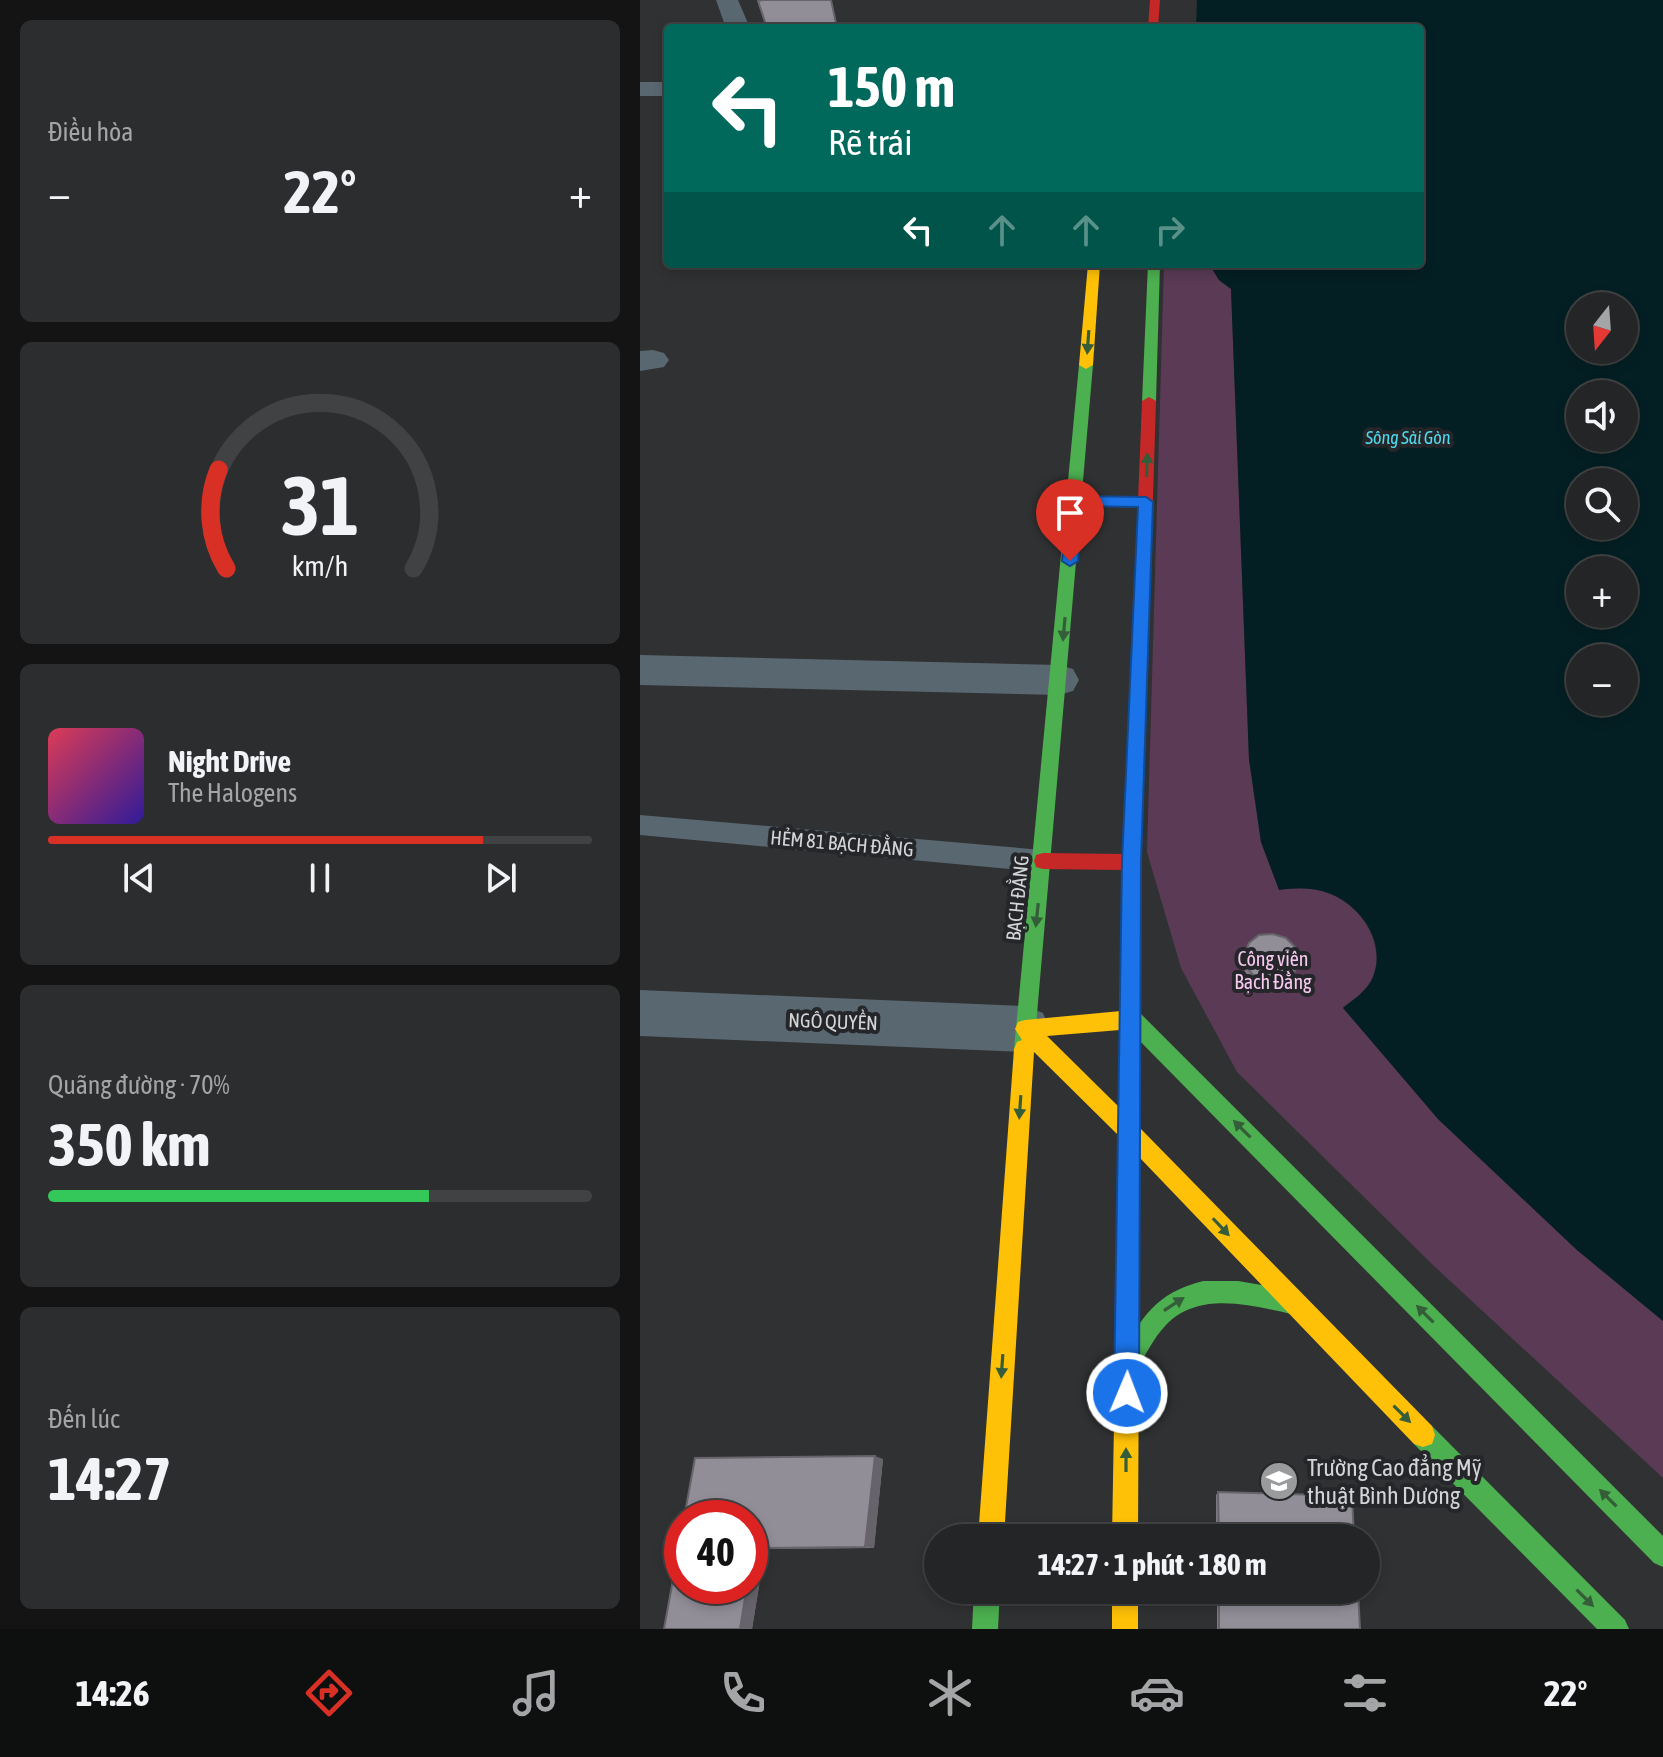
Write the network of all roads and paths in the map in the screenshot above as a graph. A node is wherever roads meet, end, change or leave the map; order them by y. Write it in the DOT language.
graph roads {
  1 [pos="727,0"];
  2 [pos="1155,0"];
  3 [pos="736,24"];
  4 [pos="1153,24"];
  5 [pos="640,89"];
  6 [pos="664,89"];
  7 [pos="1094,268"];
  8 [pos="1154,268"];
  9 [pos="640,670"];
  10 [pos="1059,680"];
  11 [pos="640,825"];
  12 [pos="1043,861"];
  13 [pos="1132,862"];
  14 [pos="640,1013"];
  15 [pos="1132,1019"];
  16 [pos="1025,1029"];
  17 [pos="1130,1129"];
  18 [pos="1291,1302"];
  19 [pos="1127,1364"];
  20 [pos="992,1524"];
  21 [pos="1125,1524"];
  22 [pos="1663,1554"];
  23 [pos="986,1604"];
  24 [pos="1125,1604"];
  25 [pos="985,1629"];
  26 [pos="1125,1629"];
  27 [pos="1616,1629"];
  1 -- 3 [label="street"];
  2 -- 4 [label="street"];
  5 -- 6 [label="street"];
  7 -- 10 [label="street, BẠCH ĐẰNG, one-way"];
  13 -- 8 [label="street, one-way"];
  9 -- 10 [label="street"];
  10 -- 12 [label="street, BẠCH ĐẰNG"];
  11 -- 12 [label="lane, HẺM 81 BẠCH ĐẰNG"];
  12 -- 13 [label="street"];
  12 -- 16 [label="street, BẠCH ĐẰNG, one-way"];
  13 -- 15 [label="street"];
  14 -- 16 [label="street, NGÔ QUYỀN"];
  15 -- 16 [label="street"];
  15 -- 17 [label="street"];
  22 -- 15 [label="street, one-way"];
  16 -- 17 [label="street"];
  16 -- 20 [label="street, BẠCH ĐẰNG, one-way"];
  17 -- 18 [label="street, one-way"];
  17 -- 19 [label="street"];
  19 -- 18 [label="street, one-way"];
  18 -- 27 [label="street, one-way"];
  21 -- 19 [label="street, one-way"];
  23 -- 25 [label="street"];
  24 -- 26 [label="street"];
}
